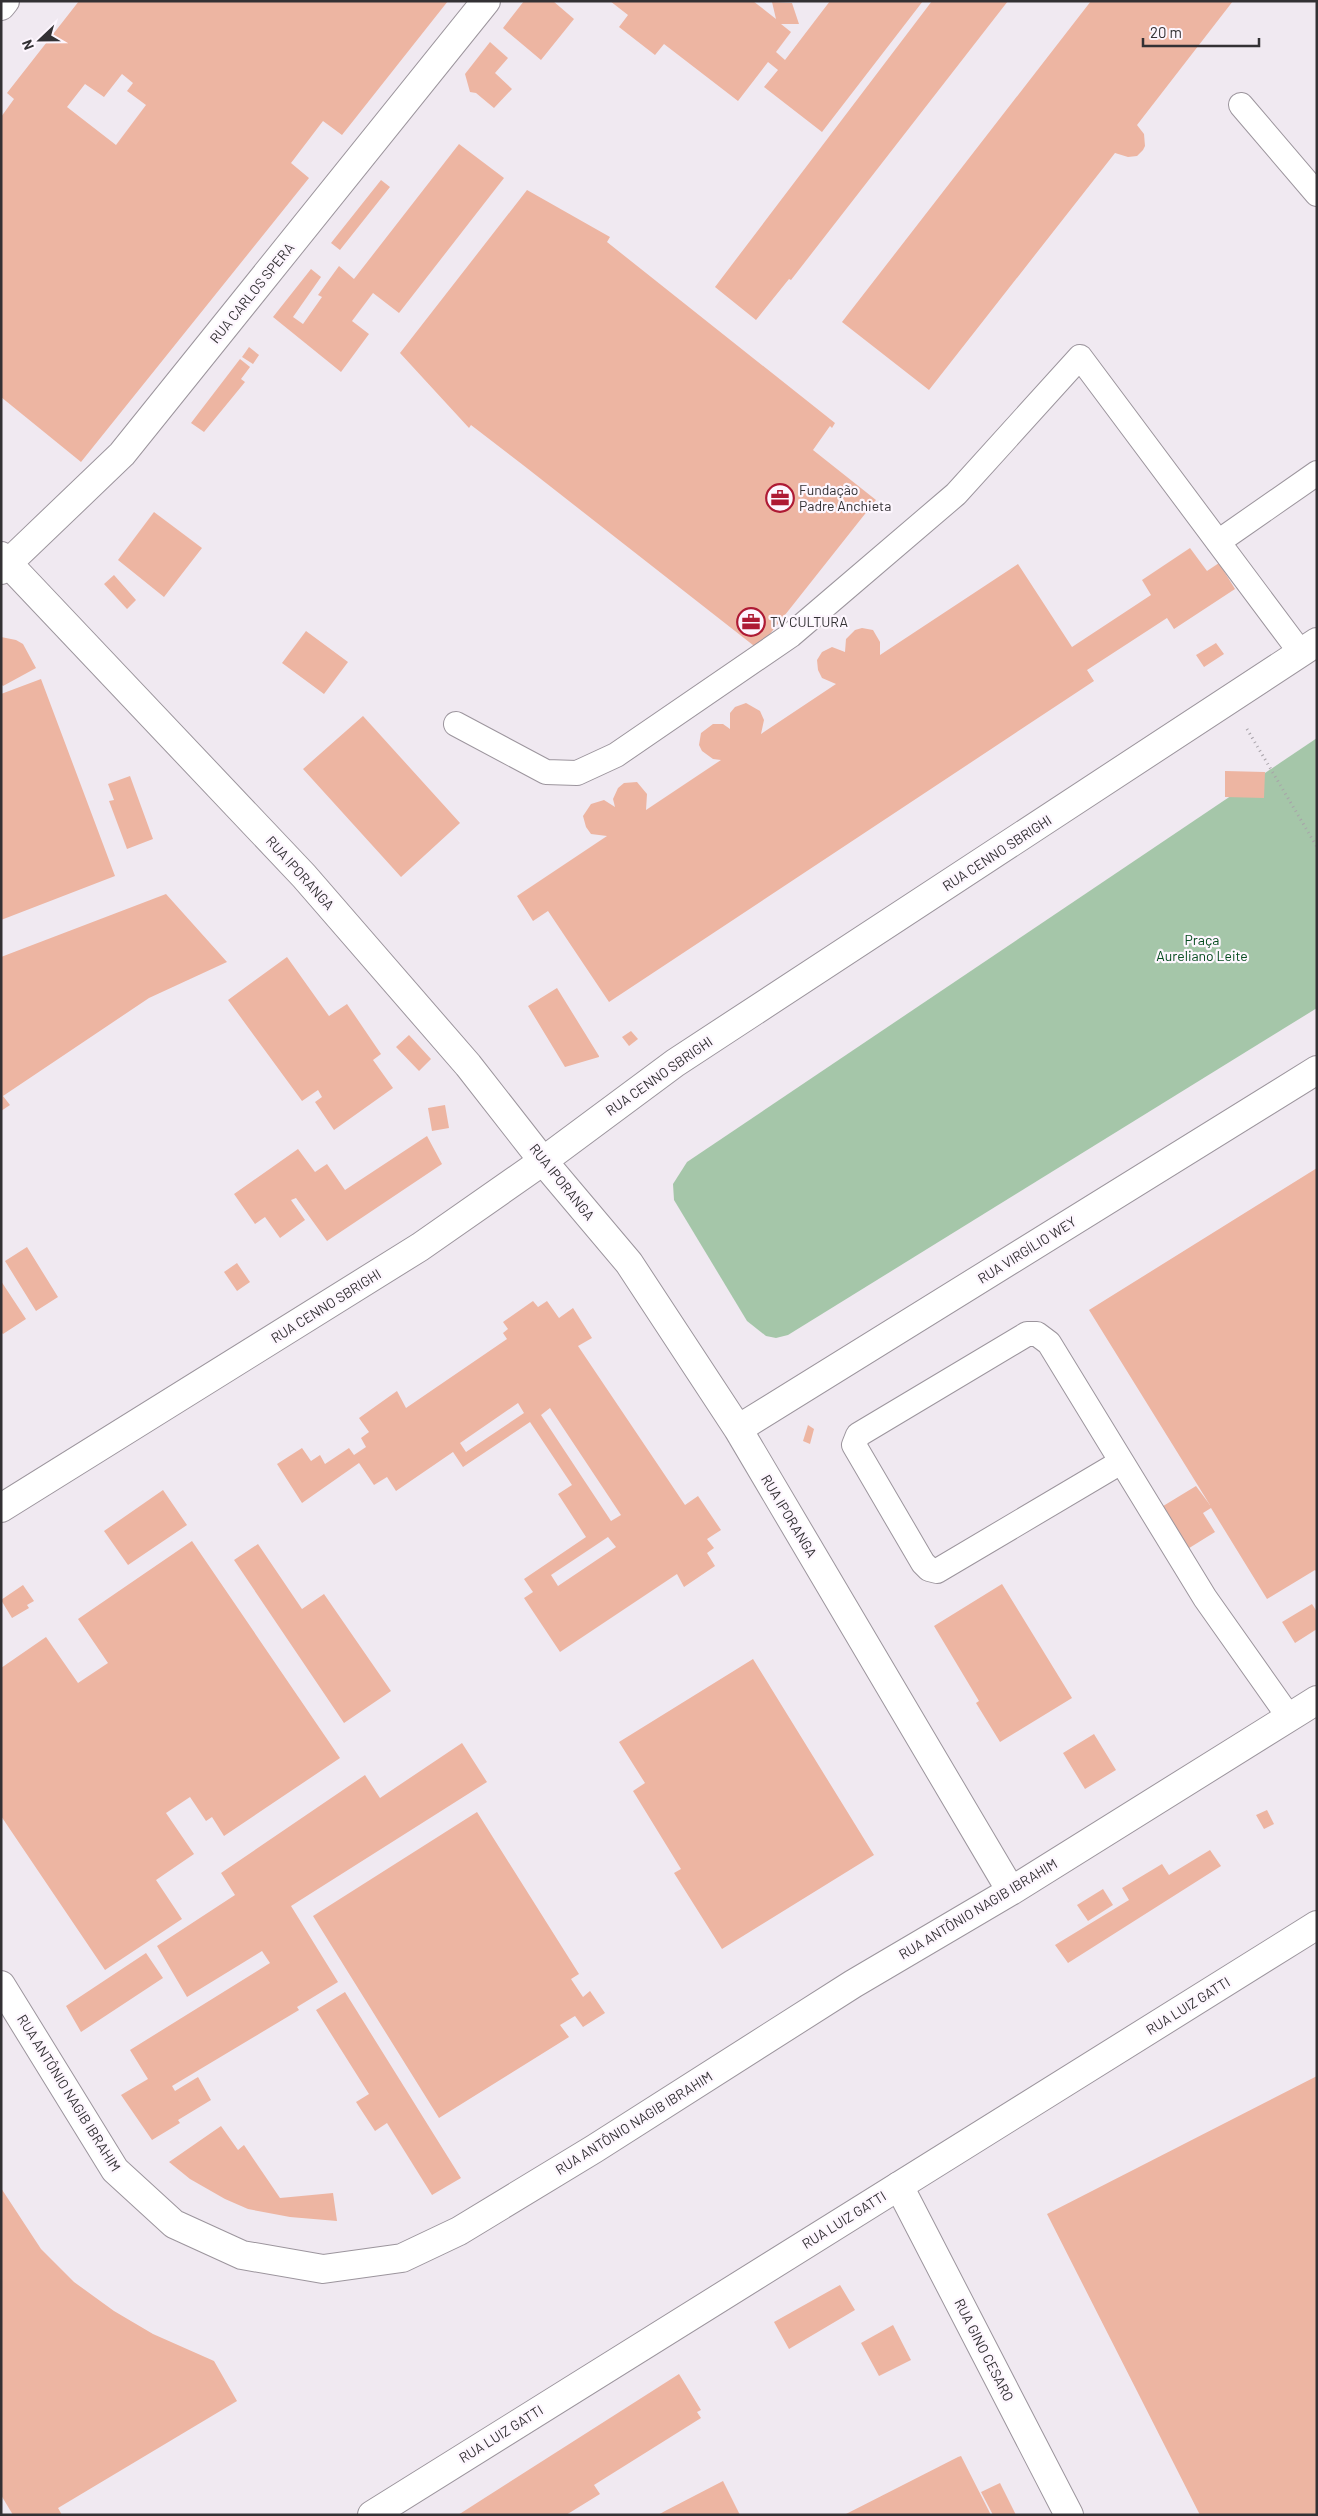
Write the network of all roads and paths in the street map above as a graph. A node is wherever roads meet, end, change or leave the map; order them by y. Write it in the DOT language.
graph roads {
  1 [pos="5,1"];
  2 [pos="486,1"];
  3 [pos="1,6"];
  4 [pos="1241,105"];
  5 [pos="1317,194"];
  6 [pos="1317,473"];
  7 [pos="1218,542"];
  8 [pos="4,564"];
  9 [pos="1309,647"];
  10 [pos="1230,700"];
  11 [pos="456,724"];
  12 [pos="1317,847"];
  13 [pos="1317,1070"];
  14 [pos="543,1161"];
  15 [pos="738,1429"];
  16 [pos="1121,1462"];
  17 [pos="1,1508"];
  18 [pos="1317,1700"];
  19 [pos="1289,1717"];
  20 [pos="1011,1891"];
  21 [pos="1317,1925"];
  22 [pos="1,1985"];
  23 [pos="899,2186"];
  24 [pos="372,2515"];
  25 [pos="1069,2515"];
  1 -- 3 [label="street"];
  2 -- 8 [label="street, RUA CARLOS SPERA"];
  4 -- 5 [label="lane"];
  6 -- 7 [label="lane"];
  7 -- 9 [label="lane"];
  7 -- 11 [label="lane"];
  8 -- 14 [label="street, RUA IPORANGA"];
  9 -- 10 [label="street, RUA CENNO SBRIGHI"];
  10 -- 12 [label="path"];
  10 -- 14 [label="street, RUA CENNO SBRIGHI"];
  13 -- 15 [label="street, RUA VIRGÍLIO WEY"];
  14 -- 15 [label="street, RUA IPORANGA"];
  14 -- 17 [label="street, RUA CENNO SBRIGHI"];
  15 -- 20 [label="street, RUA IPORANGA"];
  16 -- 16 [label="lane"];
  16 -- 19 [label="lane"];
  18 -- 19 [label="street, RUA ANTÔNIO NAGIB IBRAHIM"];
  19 -- 20 [label="street, RUA ANTÔNIO NAGIB IBRAHIM"];
  20 -- 22 [label="street, RUA ANTÔNIO NAGIB IBRAHIM"];
  21 -- 23 [label="street, RUA LUIZ GATTI"];
  23 -- 24 [label="street, RUA LUIZ GATTI"];
  23 -- 25 [label="street, RUA GINO CESARO"];
}
